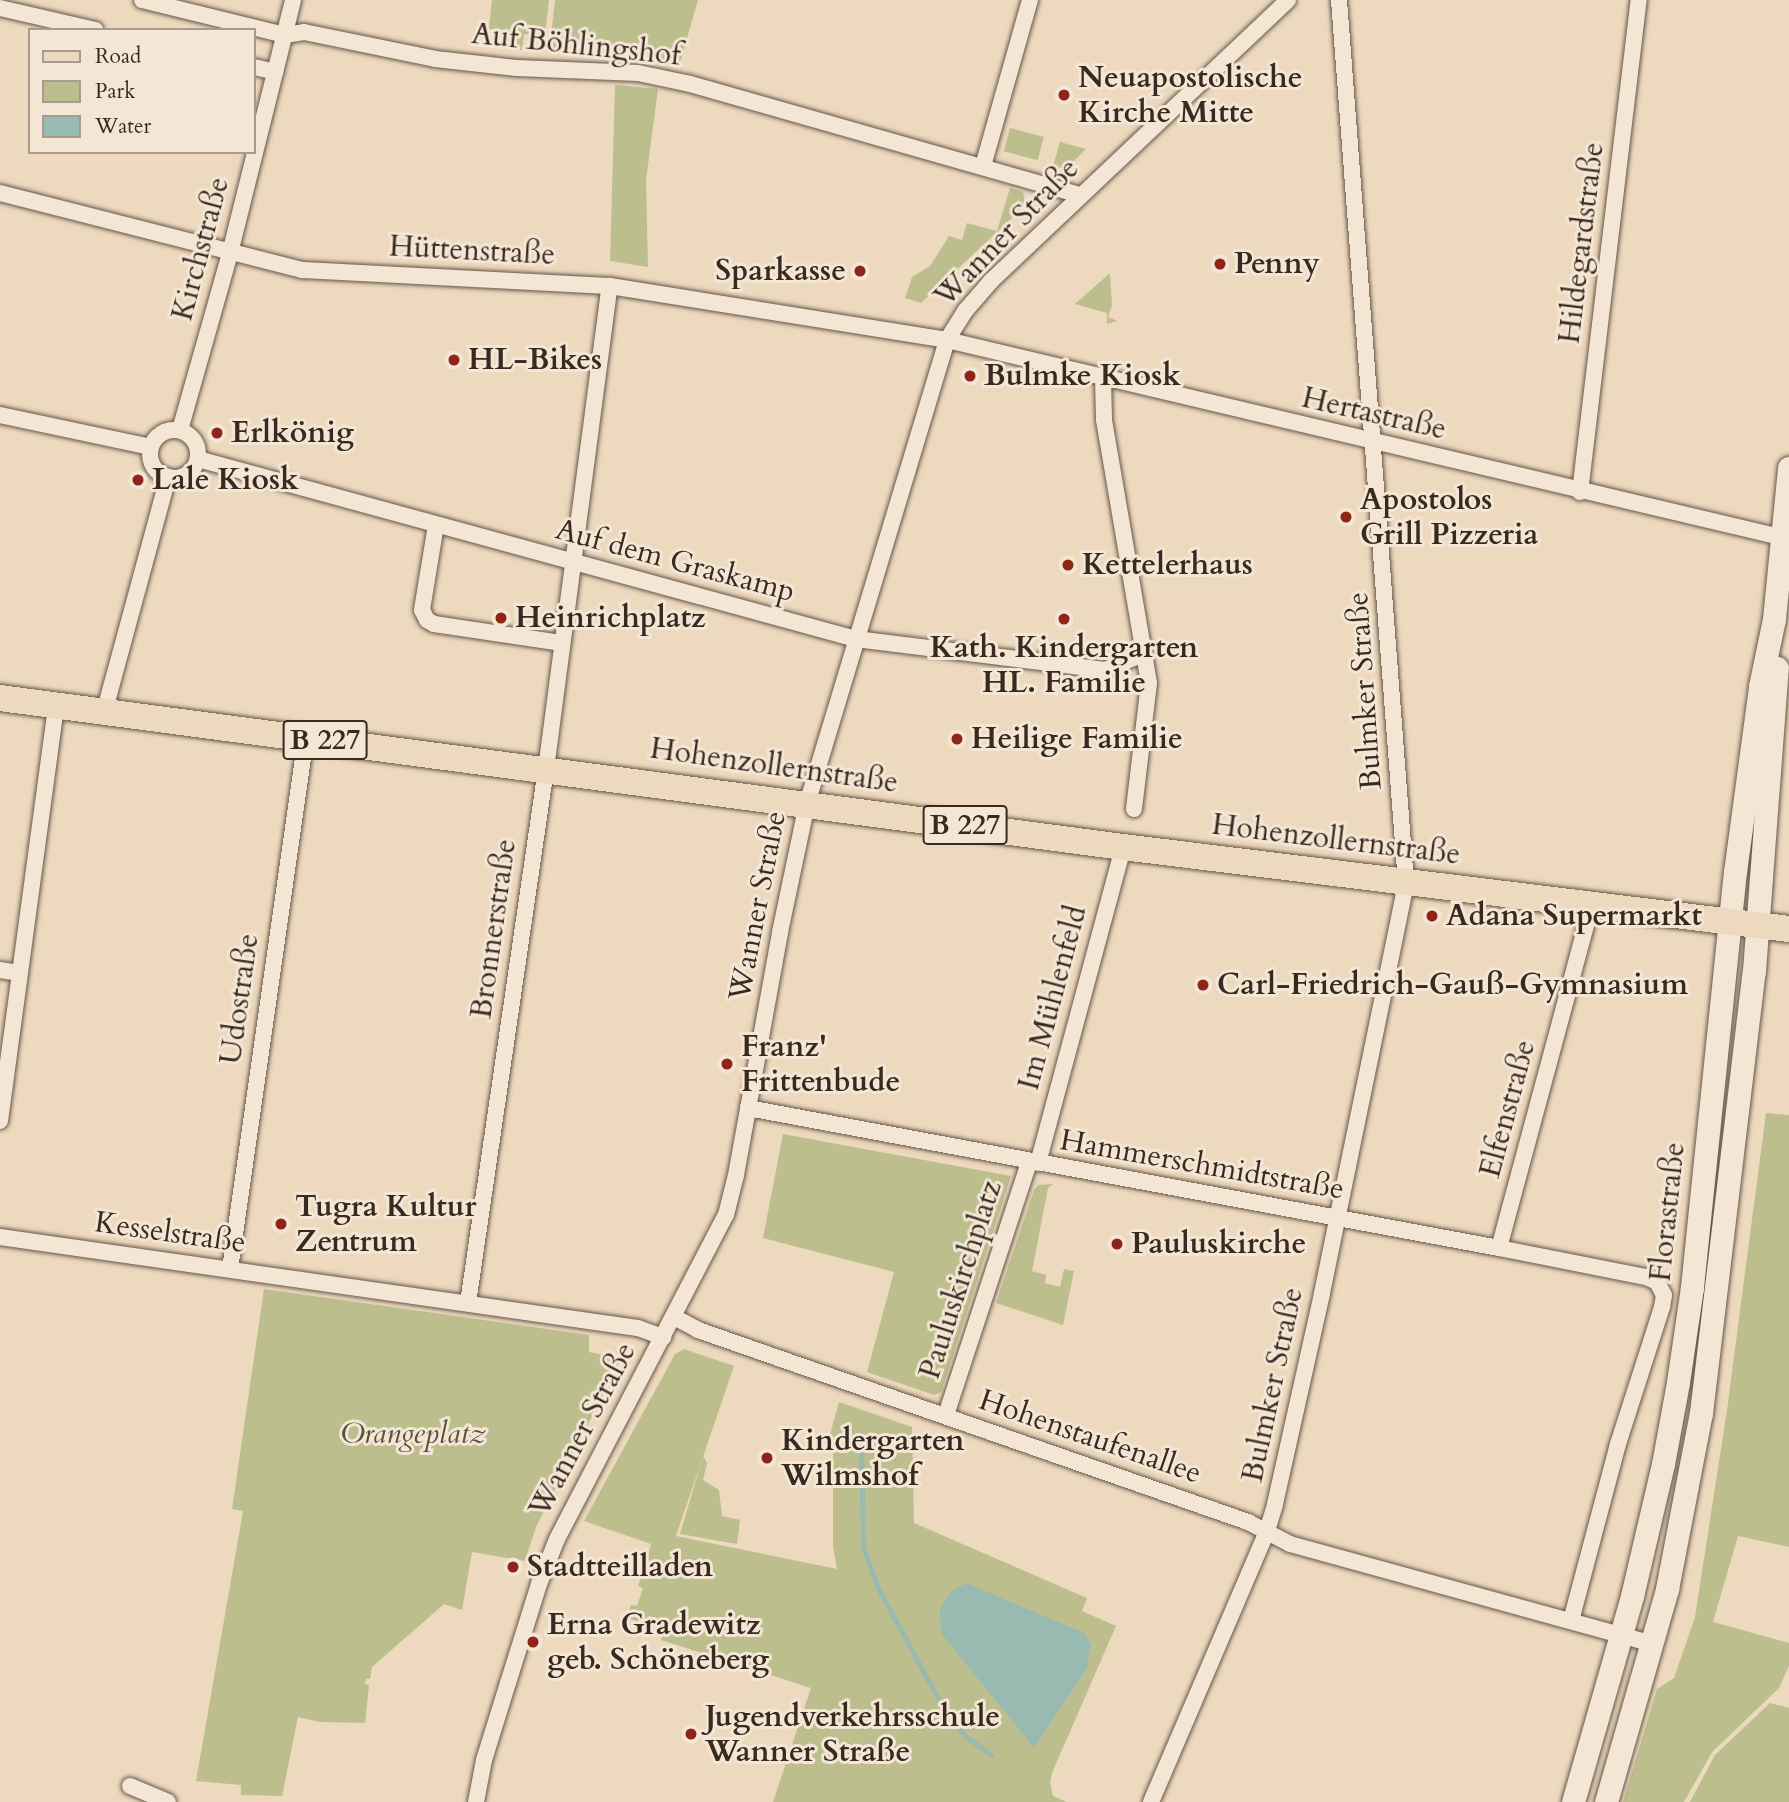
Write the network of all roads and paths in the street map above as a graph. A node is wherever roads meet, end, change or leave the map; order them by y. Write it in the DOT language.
graph roads {
  1 [pos="142,0"];
  2 [pos="293,0"];
  3 [pos="1030,0"];
  4 [pos="1288,0"];
  5 [pos="1339,0"];
  6 [pos="1639,0"];
  7 [pos="0,8"];
  8 [pos="86,28"];
  9 [pos="285,34"];
  10 [pos="256,67"];
  11 [pos="275,72"];
  12 [pos="256,148"];
  13 [pos="255,154"];
  14 [pos="983,166"];
  15 [pos="0,192"];
  16 [pos="1080,195"];
  17 [pos="230,253"];
  18 [pos="610,286"];
  19 [pos="947,340"];
  20 [pos="1103,378"];
  21 [pos="0,415"];
  22 [pos="180,430"];
  23 [pos="1375,443"];
  24 [pos="151,447"];
  25 [pos="198,460"];
  26 [pos="1789,468"];
  27 [pos="168,477"];
  28 [pos="1580,492"];
  29 [pos="436,525"];
  30 [pos="1785,538"];
  31 [pos="573,562"];
  32 [pos="1774,620"];
  33 [pos="856,639"];
  34 [pos="561,643"];
  35 [pos="1143,654"];
  36 [pos="0,698"];
  37 [pos="56,706"];
  38 [pos="104,713"];
  39 [pos="306,737"];
  40 [pos="545,769"];
  41 [pos="807,804"];
  42 [pos="1134,809"];
  43 [pos="1123,847"];
  44 [pos="1406,883"];
  45 [pos="1592,904"];
  46 [pos="1731,921"];
  47 [pos="1758,925"];
  48 [pos="1789,929"];
  49 [pos="0,970"];
  50 [pos="20,973"];
  51 [pos="748,1108"];
  52 [pos="0,1121"];
  53 [pos="1033,1162"];
  54 [pos="1338,1218"];
  55 [pos="0,1237"];
  56 [pos="1499,1248"];
  57 [pos="230,1269"];
  58 [pos="1646,1277"];
  59 [pos="468,1303"];
  60 [pos="674,1317"];
  61 [pos="663,1337"];
  62 [pos="946,1415"];
  63 [pos="1267,1531"];
  64 [pos="1571,1621"];
  65 [pos="1621,1635"];
  66 [pos="1653,1644"];
  67 [pos="130,1786"];
  68 [pos="168,1802"];
  69 [pos="476,1802"];
  70 [pos="1151,1802"];
  71 [pos="1573,1802"];
  72 [pos="1606,1802"];
  1 -- 9 [label="street, Auf Böhlingshof"];
  2 -- 9 [label="street, Kirchstraße"];
  3 -- 14 [label="street"];
  4 -- 16 [label="street, Wanner Straße"];
  5 -- 23 [label="street, Bulmker Straße"];
  6 -- 28 [label="street, Hildegardstraße"];
  7 -- 8 [label="street"];
  9 -- 11 [label="street, Kirchstraße"];
  9 -- 14 [label="street, Auf Böhlingshof"];
  10 -- 11 [label="street"];
  11 -- 12 [label="street, Kirchstraße"];
  13 -- 17 [label="street, Kirchstraße"];
  14 -- 16 [label="street, Auf Böhlingshof"];
  15 -- 17 [label="street, Hüttenstraße"];
  16 -- 19 [label="street, Wanner Straße"];
  17 -- 18 [label="street, Hüttenstraße"];
  17 -- 22 [label="street, Kirchstraße"];
  18 -- 19 [label="street, Hüttenstraße"];
  18 -- 31 [label="street, Bronnerstraße"];
  19 -- 20 [label="street, Hertastraße"];
  19 -- 33 [label="street, Wanner Straße"];
  20 -- 23 [label="street, Hertastraße"];
  20 -- 35 [label="street"];
  21 -- 24 [label="street"];
  22 -- 24 [label="street"];
  22 -- 25 [label="street"];
  23 -- 28 [label="street, Hertastraße"];
  23 -- 44 [label="street, Bulmker Straße"];
  24 -- 27 [label="street"];
  25 -- 27 [label="street"];
  25 -- 29 [label="street, Auf dem Graskamp"];
  26 -- 30 [label="main road, Florastraße"];
  27 -- 38 [label="street"];
  28 -- 30 [label="street, Hertastraße"];
  29 -- 31 [label="street, Auf dem Graskamp"];
  29 -- 34 [label="street"];
  30 -- 32 [label="main road, Florastraße"];
  31 -- 33 [label="street, Auf dem Graskamp"];
  31 -- 34 [label="street, Bronnerstraße"];
  32 -- 46 [label="main road, Florastraße"];
  32 -- 47 [label="main road, Florastraße"];
  33 -- 35 [label="street, Auf dem Graskamp"];
  33 -- 41 [label="street, Wanner Straße"];
  34 -- 40 [label="street, Bronnerstraße"];
  35 -- 42 [label="street"];
  36 -- 37 [label="main road, Hohenzollernstraße / B 227"];
  37 -- 38 [label="main road, Hohenzollernstraße / B 227"];
  37 -- 50 [label="street"];
  38 -- 39 [label="main road, Hohenzollernstraße / B 227"];
  39 -- 40 [label="main road, Hohenzollernstraße / B 227"];
  39 -- 57 [label="street, Udostraße"];
  40 -- 41 [label="main road, Hohenzollernstraße / B 227"];
  40 -- 59 [label="street, Bronnerstraße"];
  41 -- 43 [label="main road, Hohenzollernstraße / B 227"];
  41 -- 51 [label="street, Wanner Straße"];
  43 -- 44 [label="main road, Hohenzollernstraße / B 227"];
  43 -- 53 [label="street, Im Mühlenfeld"];
  44 -- 45 [label="main road, Hohenzollernstraße / B 227"];
  44 -- 54 [label="street, Bulmker Straße"];
  45 -- 46 [label="main road, Hohenzollernstraße / B 227"];
  45 -- 56 [label="street, Elfenstraße"];
  46 -- 47 [label="main road, Hohenzollernstraße / B 227"];
  46 -- 65 [label="main road, Florastraße"];
  47 -- 48 [label="main road, Hohenzollernstraße / B 227"];
  47 -- 66 [label="main road, Florastraße"];
  49 -- 50 [label="street"];
  50 -- 52 [label="street"];
  51 -- 53 [label="street, Hammerschmidtstraße"];
  51 -- 60 [label="street, Wanner Straße"];
  53 -- 54 [label="street, Hammerschmidtstraße"];
  53 -- 62 [label="street, Pauluskirchplatz"];
  54 -- 56 [label="street, Hammerschmidtstraße"];
  54 -- 63 [label="street, Bulmker Straße"];
  55 -- 57 [label="street, Kesselstraße"];
  56 -- 58 [label="street, Hammerschmidtstraße"];
  57 -- 59 [label="street, Kesselstraße"];
  58 -- 64 [label="street, Florastraße"];
  59 -- 61 [label="street, Kesselstraße"];
  60 -- 61 [label="street, Wanner Straße"];
  60 -- 62 [label="street, Hohenstaufenallee"];
  61 -- 69 [label="street, Wanner Straße"];
  62 -- 63 [label="street, Hohenstaufenallee"];
  63 -- 64 [label="street, Hohenstaufenallee"];
  63 -- 70 [label="street, Bulmker Straße"];
  64 -- 65 [label="street, Hohenstaufenallee"];
  65 -- 66 [label="street, Hohenstaufenallee"];
  65 -- 71 [label="main road, Florastraße"];
  66 -- 72 [label="main road, Florastraße"];
  67 -- 68 [label="street"];
}
